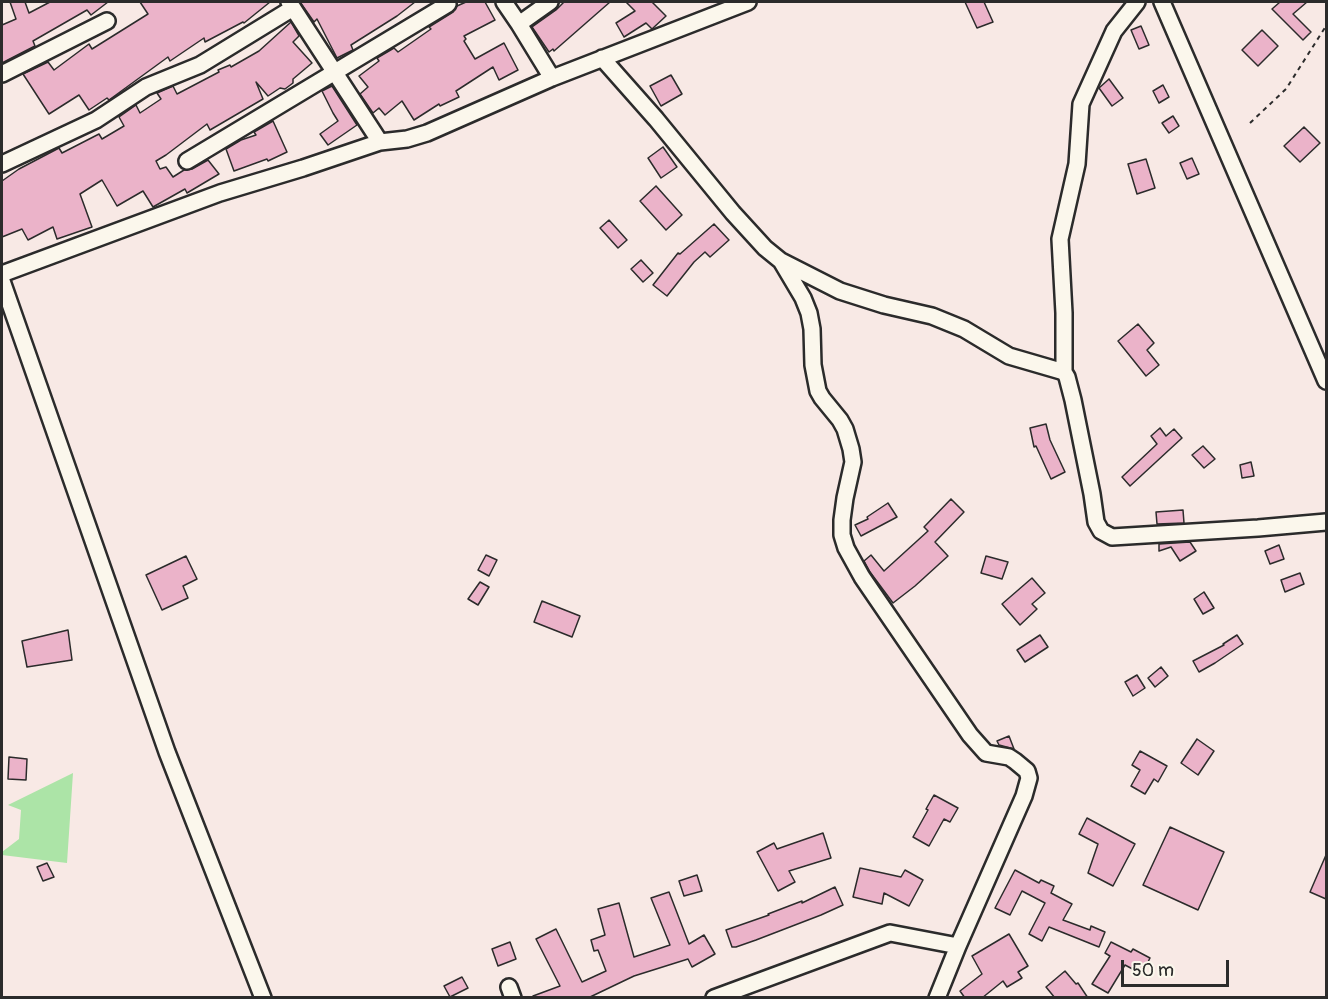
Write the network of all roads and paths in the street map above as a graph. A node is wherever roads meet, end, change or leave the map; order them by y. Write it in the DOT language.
graph roads {
  1 [pos="504,2"];
  2 [pos="550,2"];
  3 [pos="748,2"];
  4 [pos="1137,2"];
  5 [pos="1162,2"];
  6 [pos="448,4"];
  7 [pos="291,5"];
  8 [pos="107,21"];
  9 [pos="519,24"];
  10 [pos="1326,26"];
  11 [pos="602,58"];
  12 [pos="2,74"];
  13 [pos="335,74"];
  14 [pos="552,78"];
  15 [pos="1250,123"];
  16 [pos="380,142"];
  17 [pos="187,161"];
  18 [pos="2,164"];
  19 [pos="781,261"];
  20 [pos="2,274"];
  21 [pos="2,281"];
  22 [pos="1064,372"];
  23 [pos="1326,381"];
  24 [pos="1326,522"];
  25 [pos="958,946"];
  26 [pos="263,998"];
  27 [pos="714,998"];
  28 [pos="937,998"];
  1 -- 9 [label="street"];
  2 -- 9 [label="street"];
  3 -- 11 [label="street"];
  4 -- 22 [label="street"];
  5 -- 23 [label="street"];
  6 -- 13 [label="street"];
  7 -- 13 [label="street"];
  7 -- 18 [label="street"];
  8 -- 12 [label="street"];
  9 -- 14 [label="street"];
  10 -- 15 [label="path"];
  11 -- 14 [label="street"];
  11 -- 19 [label="street"];
  13 -- 16 [label="street"];
  13 -- 17 [label="street"];
  14 -- 16 [label="street"];
  16 -- 20 [label="street"];
  19 -- 22 [label="street"];
  19 -- 25 [label="street"];
  21 -- 26 [label="street"];
  22 -- 24 [label="street"];
  25 -- 27 [label="street"];
  25 -- 28 [label="street"];
}
